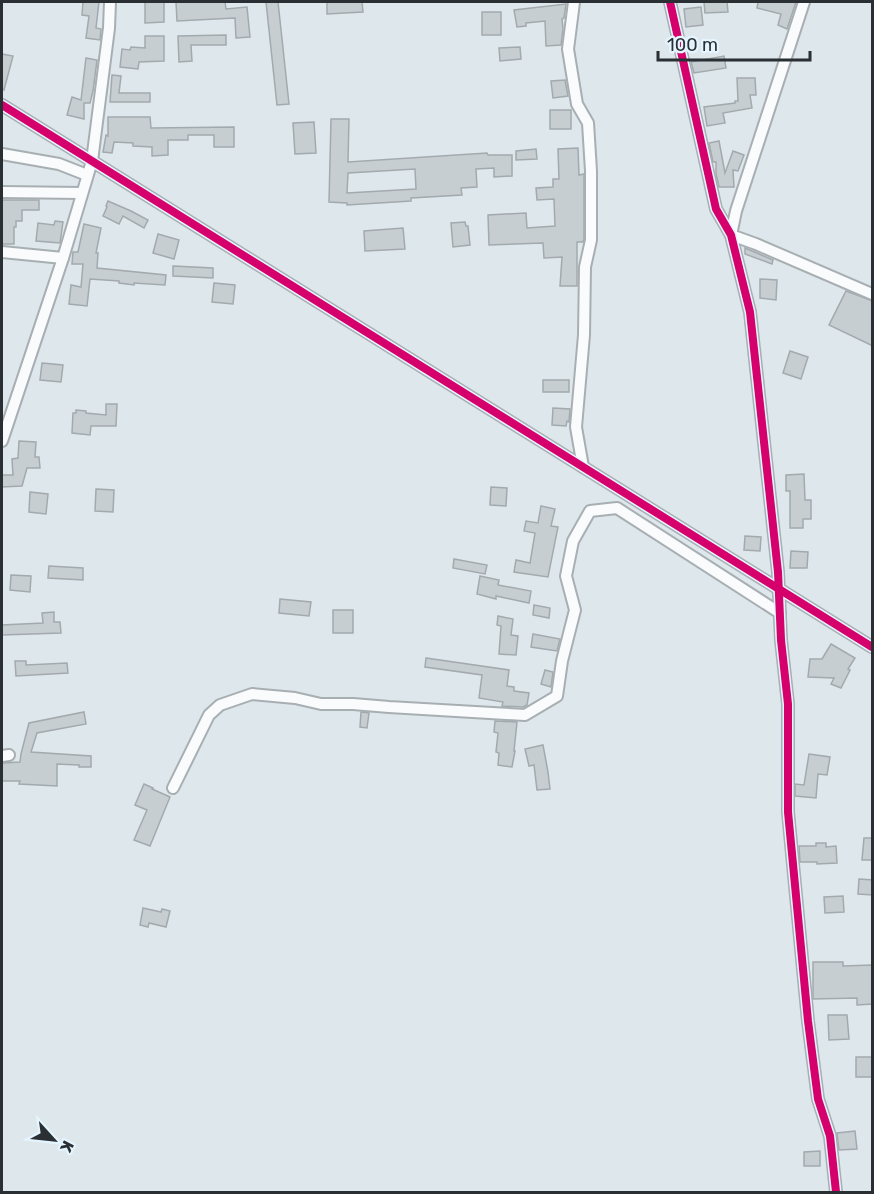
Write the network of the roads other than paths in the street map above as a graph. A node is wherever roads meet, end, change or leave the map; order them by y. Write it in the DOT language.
graph roads {
  1 [pos="110,2"];
  2 [pos="574,2"];
  3 [pos="670,2"];
  4 [pos="804,2"];
  5 [pos="2,105"];
  6 [pos="2,154"];
  7 [pos="92,161"];
  8 [pos="87,175"];
  9 [pos="2,192"];
  10 [pos="81,193"];
  11 [pos="732,235"];
  12 [pos="2,252"];
  13 [pos="63,258"];
  14 [pos="873,294"];
  15 [pos="2,441"];
  16 [pos="583,467"];
  17 [pos="779,590"];
  18 [pos="780,613"];
  19 [pos="873,647"];
  20 [pos="173,788"];
  21 [pos="836,1192"];
  1 -- 7 [label="street"];
  2 -- 16 [label="street"];
  3 -- 11 [label="street"];
  4 -- 11 [label="street"];
  5 -- 7 [label="street"];
  6 -- 8 [label="street"];
  7 -- 8 [label="street"];
  7 -- 16 [label="street"];
  8 -- 10 [label="street"];
  9 -- 10 [label="street"];
  10 -- 13 [label="street"];
  11 -- 14 [label="street"];
  11 -- 17 [label="street"];
  12 -- 13 [label="street"];
  13 -- 15 [label="street"];
  16 -- 17 [label="street"];
  17 -- 18 [label="street"];
  17 -- 19 [label="street"];
  18 -- 20 [label="street"];
  18 -- 21 [label="street"];
}
